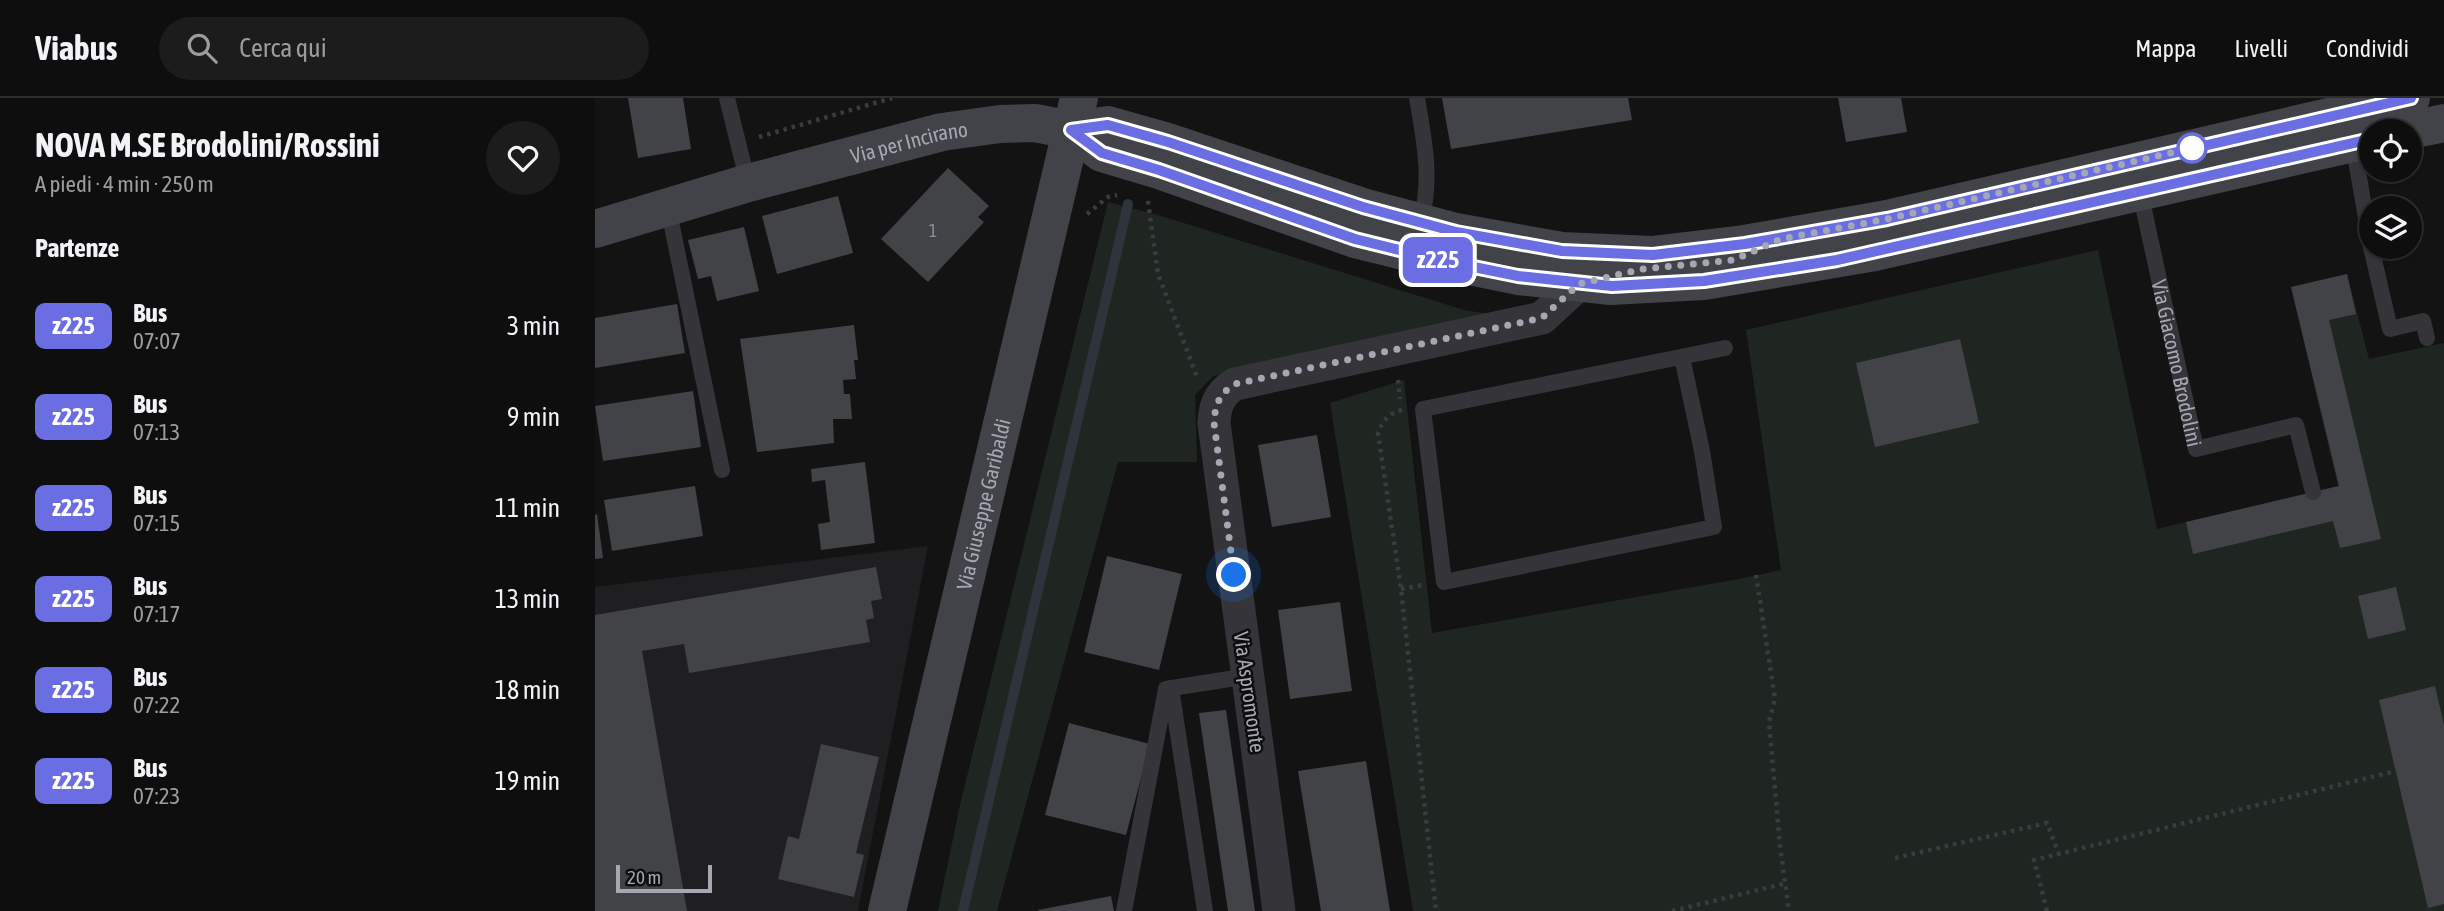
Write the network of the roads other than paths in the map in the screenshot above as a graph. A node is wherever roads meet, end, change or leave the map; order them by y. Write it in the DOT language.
graph roads {
  1 [pos="727,98"];
  2 [pos="1417,98"];
  3 [pos="2444,107"];
  4 [pos="1075,114"];
  5 [pos="2406,119"];
  6 [pos="2444,123"];
  7 [pos="2422,124"];
  8 [pos="2359,130"];
  9 [pos="2359,133"];
  10 [pos="2051,181"];
  11 [pos="748,183"];
  12 [pos="2140,192"];
  13 [pos="668,207"];
  14 [pos="1420,223"];
  15 [pos="595,229"];
  16 [pos="1781,239"];
  17 [pos="2374,259"];
  18 [pos="1579,284"];
  19 [pos="2427,338"];
  20 [pos="1725,348"];
  21 [pos="1682,357"];
  22 [pos="722,470"];
  23 [pos="2313,492"];
  24 [pos="1248,676"];
  25 [pos="1171,688"];
  26 [pos="887,911"];
  27 [pos="1124,911"];
  28 [pos="1205,911"];
  29 [pos="1279,911"];
  1 -- 11 [label="lane"];
  2 -- 14 [label="lane"];
  3 -- 5 [label="lane"];
  4 -- 11 [label="main road, Via per Incirano"];
  4 -- 14 [label="main road"];
  4 -- 18 [label="main road"];
  4 -- 26 [label="main road, Via Giuseppe Garibaldi"];
  6 -- 7 [label="main road"];
  8 -- 10 [label="main road"];
  9 -- 12 [label="main road"];
  10 -- 12 [label="lane"];
  10 -- 16 [label="main road"];
  11 -- 13 [label="main road, Via per Incirano"];
  12 -- 18 [label="main road"];
  12 -- 23 [label="lane, Via Giacomo Brodolini"];
  13 -- 15 [label="main road, Via per Incirano"];
  13 -- 22 [label="lane"];
  14 -- 16 [label="main road"];
  16 -- 18 [label="main road"];
  17 -- 19 [label="lane"];
  18 -- 24 [label="street, Via Aspromonte"];
  20 -- 21 [label="lane"];
  21 -- 21 [label="lane"];
  24 -- 25 [label="lane"];
  24 -- 29 [label="street, Via Aspromonte"];
  25 -- 27 [label="lane"];
  25 -- 28 [label="lane"];
}
